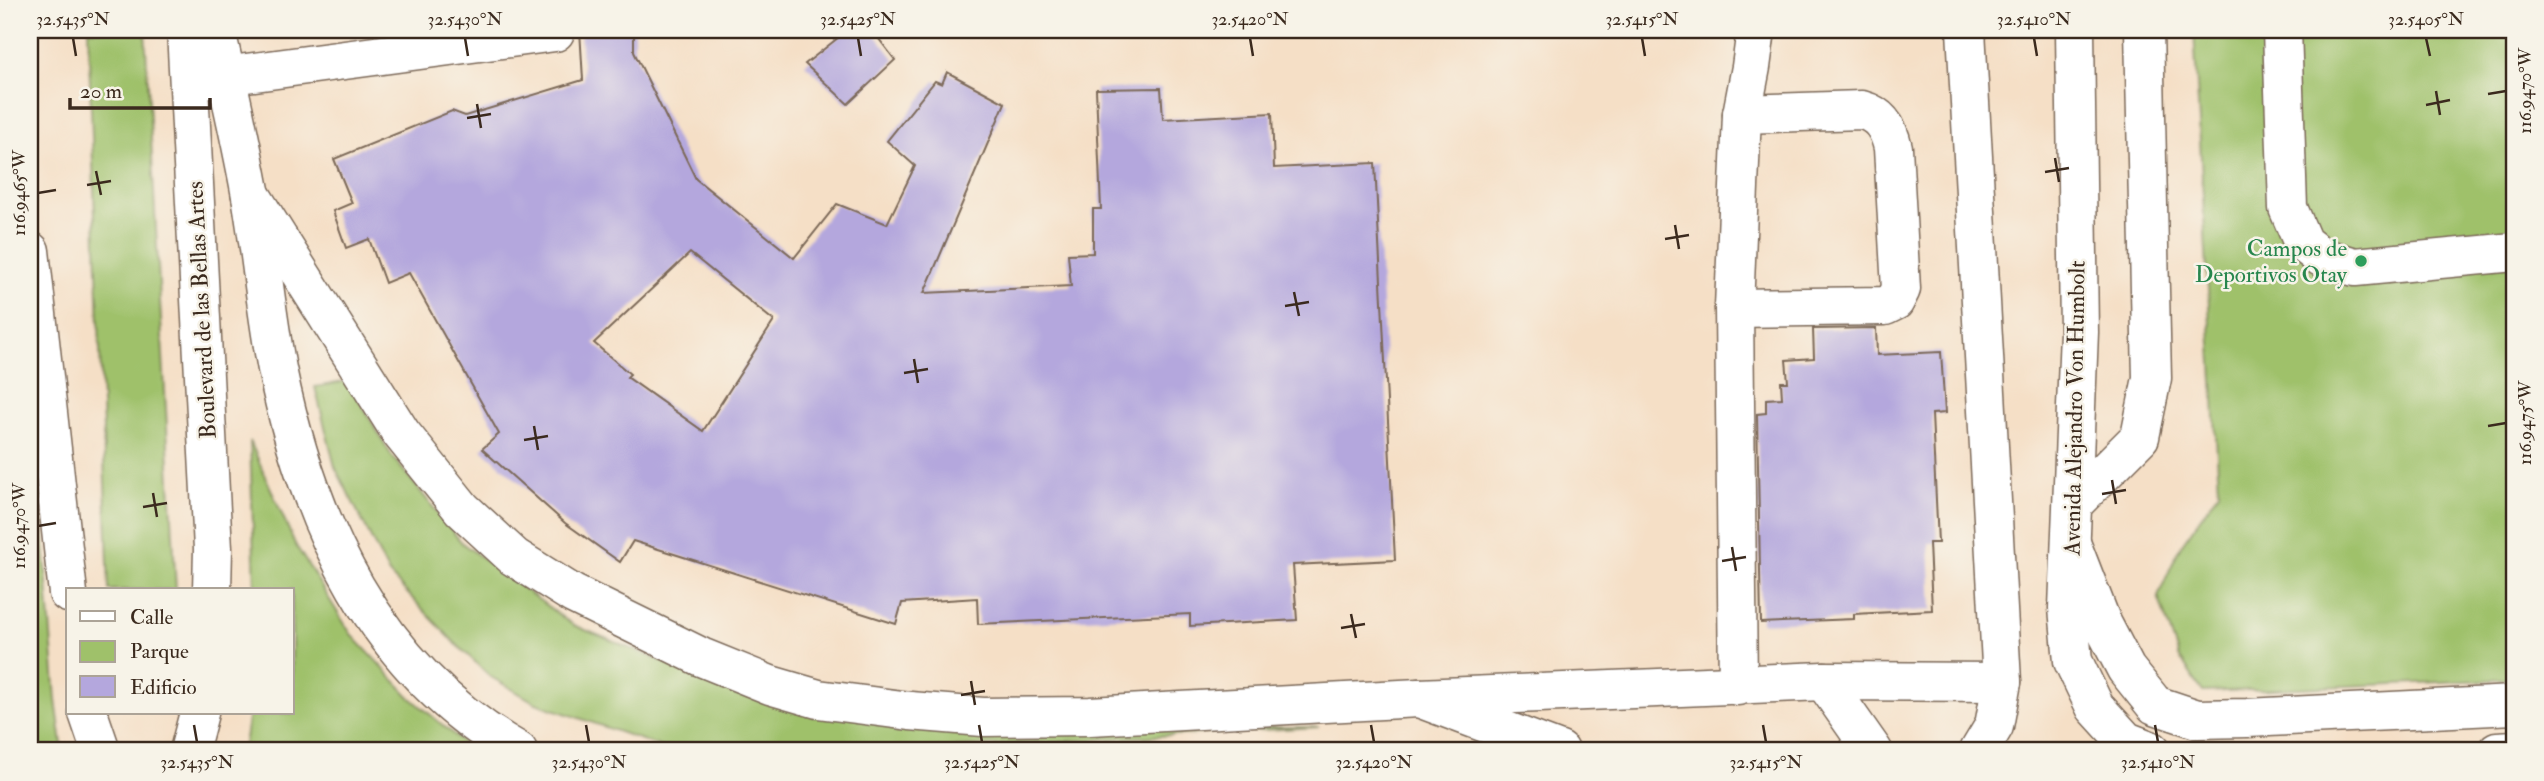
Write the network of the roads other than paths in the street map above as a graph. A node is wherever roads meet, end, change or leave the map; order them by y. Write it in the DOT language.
graph roads {
  1 [pos="186,30"];
  2 [pos="216,30"];
  3 [pos="1756,30"];
  4 [pos="1966,30"];
  5 [pos="2075,30"];
  6 [pos="2144,30"];
  7 [pos="2282,30"];
  8 [pos="555,32"];
  9 [pos="207,78"];
  10 [pos="1742,114"];
  11 [pos="251,195"];
  12 [pos="30,251"];
  13 [pos="2514,252"];
  14 [pos="1734,308"];
  15 [pos="2074,503"];
  16 [pos="2071,543"];
  17 [pos="67,588"];
  18 [pos="212,588"];
  19 [pos="1824,681"];
  20 [pos="2002,682"];
  21 [pos="1738,686"];
  22 [pos="1419,698"];
  23 [pos="2514,705"];
  24 [pos="88,714"];
  25 [pos="199,714"];
  26 [pos="2514,750"];
  27 [pos="101,751"];
  28 [pos="189,751"];
  29 [pos="518,751"];
  30 [pos="1560,751"];
  31 [pos="1873,751"];
  32 [pos="1979,751"];
  33 [pos="2152,751"];
  34 [pos="2497,751"];
  1 -- 9 [label="main road, Boulevard de las Bellas Artes"];
  2 -- 9 [label="main road"];
  3 -- 10 [label="main road"];
  4 -- 20 [label="main road"];
  5 -- 15 [label="main road, Avenida Alejandro Von Humbolt"];
  6 -- 15 [label="main road"];
  7 -- 13 [label="main road"];
  8 -- 9 [label="main road"];
  9 -- 11 [label="main road"];
  9 -- 18 [label="main road, Boulevard de las Bellas Artes"];
  10 -- 14 [label="main road"];
  10 -- 14 [label="main road"];
  11 -- 22 [label="main road"];
  11 -- 29 [label="main road"];
  12 -- 17 [label="main road"];
  14 -- 21 [label="main road"];
  15 -- 16 [label="main road, Avenida Alejandro Von Humbolt"];
  16 -- 23 [label="main road"];
  16 -- 33 [label="main road, Avenida Alejandro Von Humbolt"];
  19 -- 20 [label="main road"];
  19 -- 21 [label="main road"];
  19 -- 31 [label="main road"];
  20 -- 32 [label="main road"];
  21 -- 22 [label="main road"];
  22 -- 30 [label="main road"];
  24 -- 27 [label="main road"];
  25 -- 28 [label="main road"];
  26 -- 34 [label="main road"];
}
